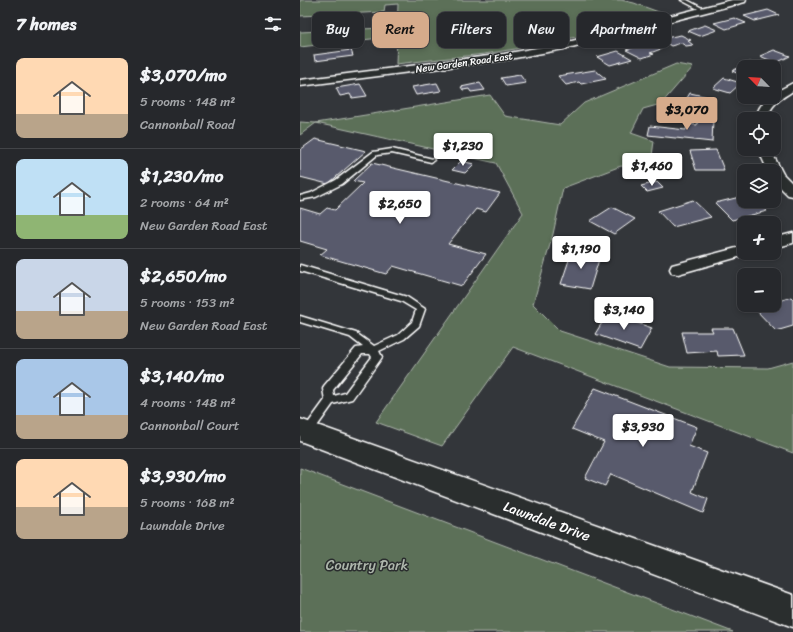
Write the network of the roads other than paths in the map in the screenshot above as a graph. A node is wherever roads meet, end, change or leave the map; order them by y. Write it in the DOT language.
graph roads {
  1 [pos="683,0"];
  2 [pos="742,0"];
  3 [pos="704,10"];
  4 [pos="300,83"];
  5 [pos="793,86"];
  6 [pos="763,112"];
  7 [pos="767,156"];
  8 [pos="431,160"];
  9 [pos="793,192"];
  10 [pos="300,198"];
  11 [pos="793,238"];
  12 [pos="781,241"];
  13 [pos="737,254"];
  14 [pos="300,268"];
  15 [pos="678,270"];
  16 [pos="300,319"];
  17 [pos="373,350"];
  18 [pos="330,401"];
  19 [pos="302,435"];
  20 [pos="793,611"];
  1 -- 3 [label="lane"];
  2 -- 3 [label="street, New Garden Road East"];
  3 -- 4 [label="street, New Garden Road East"];
  5 -- 6 [label="street"];
  7 -- 9 [label="street"];
  8 -- 10 [label="lane"];
  11 -- 12 [label="street"];
  13 -- 15 [label="street"];
  14 -- 17 [label="lane"];
  16 -- 17 [label="lane"];
  17 -- 18 [label="lane"];
  17 -- 18 [label="lane"];
  18 -- 19 [label="lane"];
  19 -- 20 [label="main road, Lawndale Drive"];
}
